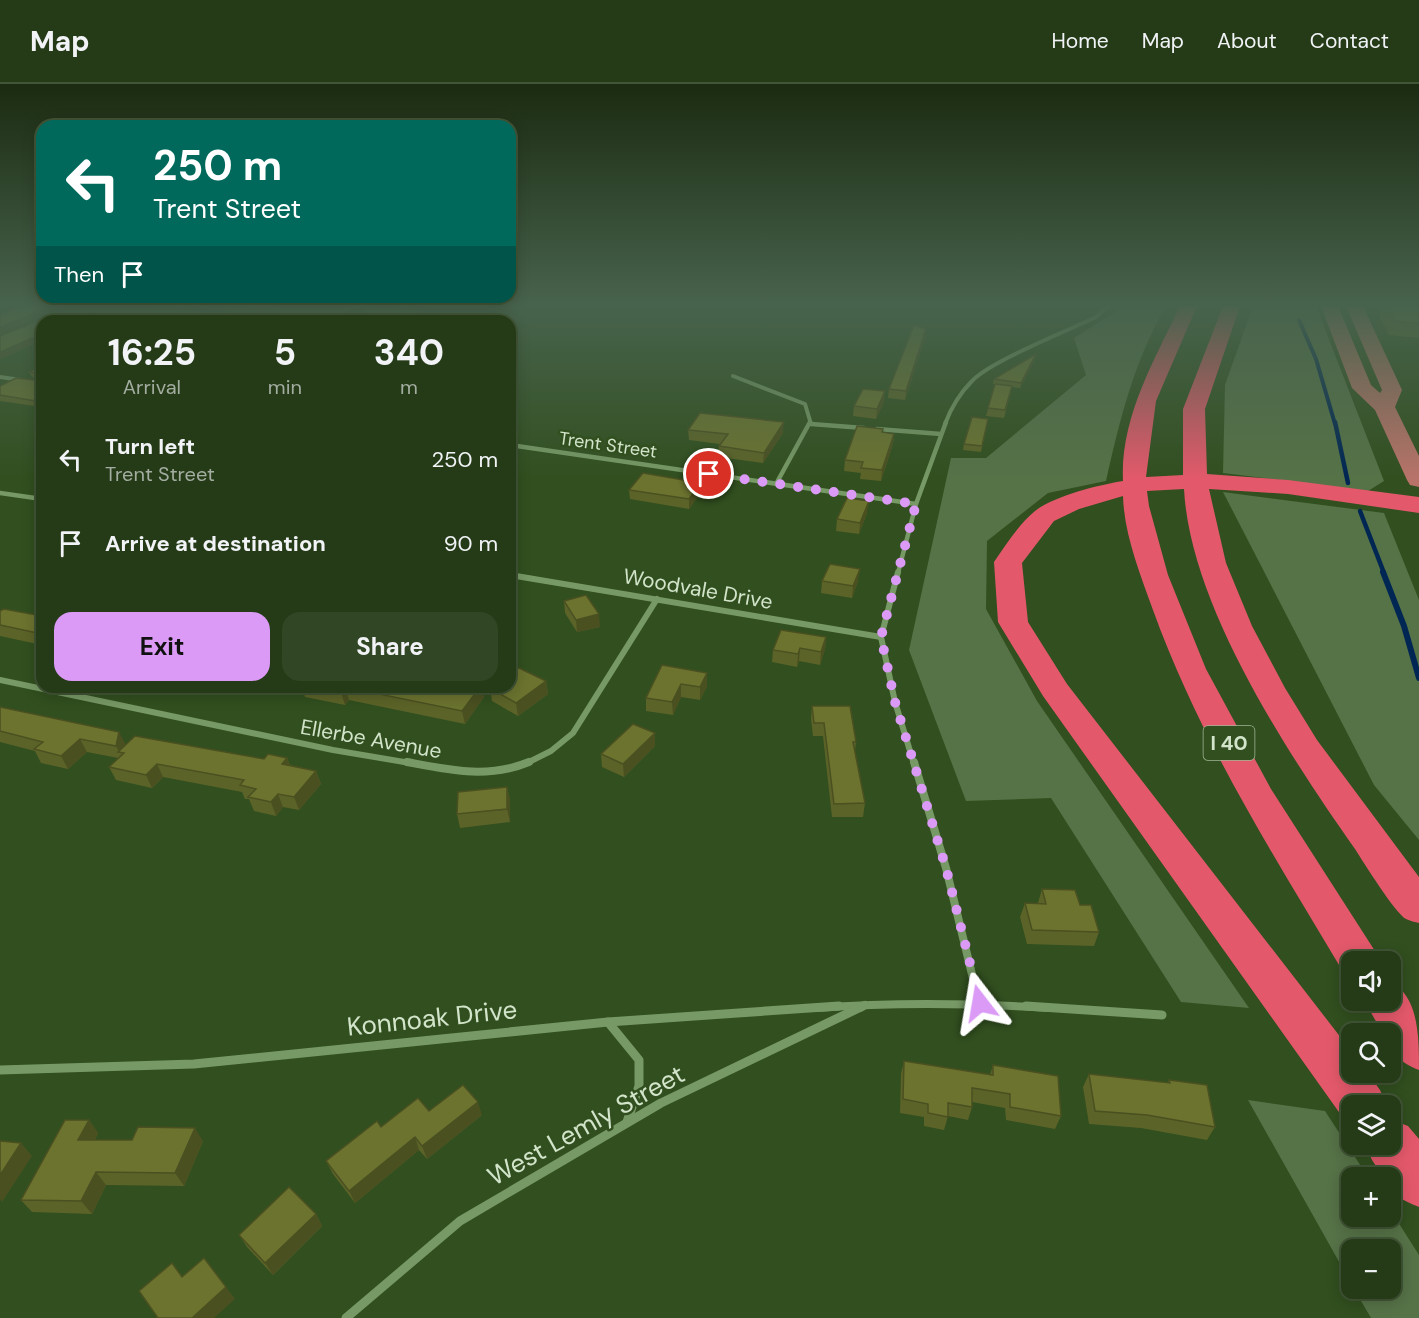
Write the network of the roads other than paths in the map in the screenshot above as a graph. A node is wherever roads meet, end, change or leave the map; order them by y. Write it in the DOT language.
graph roads {
  1 [pos="999,364"];
  2 [pos="1163,364"];
  3 [pos="1211,364"];
  4 [pos="1352,364"];
  5 [pos="1380,364"];
  6 [pos="733,376"];
  7 [pos="0,377"];
  8 [pos="32,381"];
  9 [pos="1384,407"];
  10 [pos="811,424"];
  11 [pos="941,434"];
  12 [pos="516,446"];
  13 [pos="1419,480"];
  14 [pos="776,484"];
  15 [pos="0,493"];
  16 [pos="36,498"];
  17 [pos="916,504"];
  18 [pos="1419,506"];
  19 [pos="516,575"];
  20 [pos="657,599"];
  21 [pos="881,637"];
  22 [pos="0,680"];
  23 [pos="36,688"];
  24 [pos="62,693"];
  25 [pos="1419,907"];
  26 [pos="1353,951"];
  27 [pos="980,1003"];
  28 [pos="869,1004"];
  29 [pos="1393,1011"];
  30 [pos="1162,1015"];
  31 [pos="608,1022"];
  32 [pos="1419,1049"];
  33 [pos="0,1070"];
  34 [pos="1355,1095"];
  35 [pos="627,1122"];
  36 [pos="1399,1155"];
  37 [pos="1419,1181"];
  38 [pos="346,1318"];
  1 -- 11 [label="street"];
  2 -- 26 [label="highway, I 40"];
  3 -- 25 [label="highway"];
  4 -- 9 [label="main road"];
  5 -- 9 [label="main road"];
  6 -- 10 [label="street"];
  7 -- 8 [label="street"];
  9 -- 13 [label="main road"];
  10 -- 11 [label="street"];
  10 -- 14 [label="street"];
  11 -- 17 [label="street"];
  12 -- 14 [label="street, Trent Street"];
  14 -- 17 [label="street, Trent Street"];
  15 -- 16 [label="street"];
  17 -- 21 [label="street"];
  18 -- 34 [label="highway"];
  19 -- 20 [label="street, Woodvale Drive"];
  20 -- 21 [label="street, Woodvale Drive"];
  20 -- 24 [label="street, Ellerbe Avenue"];
  21 -- 27 [label="street"];
  22 -- 23 [label="street, Ellerbe Avenue"];
  27 -- 28 [label="street, Konnoak Drive"];
  27 -- 30 [label="street, Konnoak Drive"];
  28 -- 31 [label="street, Konnoak Drive"];
  28 -- 35 [label="street, West Lemly Street"];
  29 -- 32 [label="highway"];
  31 -- 33 [label="street, Konnoak Drive"];
  31 -- 35 [label="street"];
  35 -- 38 [label="street, West Lemly Street"];
  36 -- 37 [label="highway"];
}
